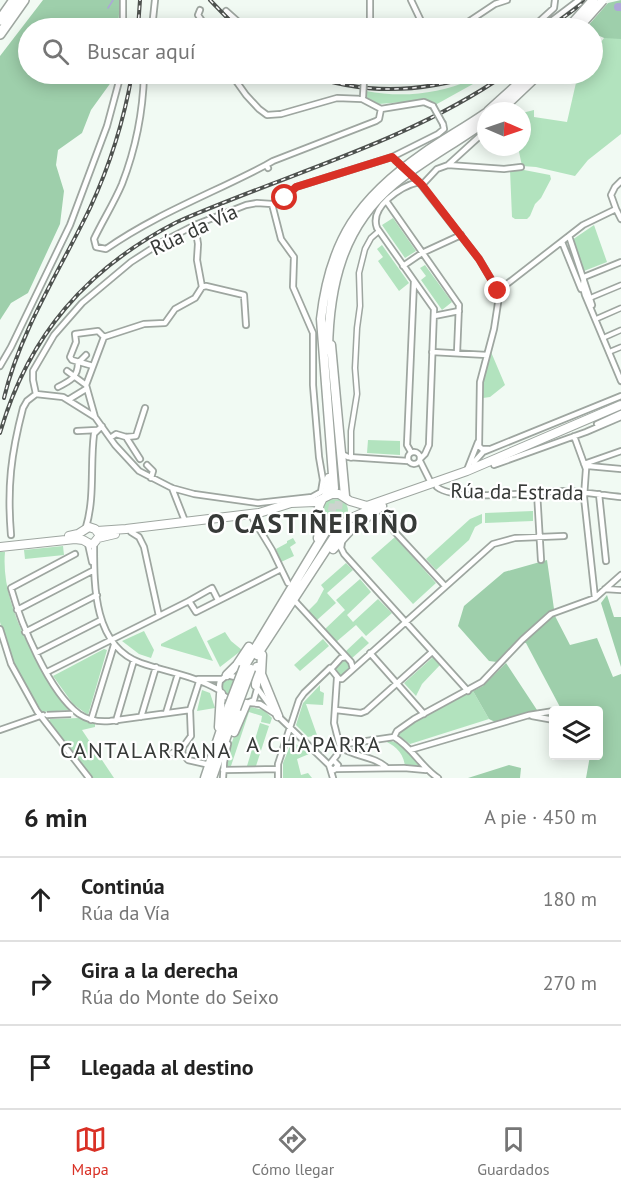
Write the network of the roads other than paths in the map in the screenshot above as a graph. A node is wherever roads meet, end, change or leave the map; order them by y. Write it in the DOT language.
graph roads {
  1 [pos="14,0"];
  2 [pos="24,0"];
  3 [pos="123,0"];
  4 [pos="155,0"];
  5 [pos="370,0"];
  6 [pos="411,0"];
  7 [pos="507,0"];
  8 [pos="555,0"];
  9 [pos="579,0"];
  10 [pos="593,0"];
  11 [pos="603,0"];
  12 [pos="200,10"];
  13 [pos="226,11"];
  14 [pos="123,18"];
  15 [pos="153,18"];
  16 [pos="200,18"];
  17 [pos="234,18"];
  18 [pos="370,18"];
  19 [pos="419,18"];
  20 [pos="474,18"];
  21 [pos="544,18"];
  22 [pos="555,18"];
  23 [pos="577,18"];
  24 [pos="587,18"];
  25 [pos="0,20"];
  26 [pos="0,34"];
  27 [pos="119,84"];
  28 [pos="144,84"];
  29 [pos="238,84"];
  30 [pos="364,84"];
  31 [pos="518,84"];
  32 [pos="528,84"];
  33 [pos="362,98"];
  34 [pos="498,102"];
  35 [pos="509,102"];
  36 [pos="381,109"];
  37 [pos="477,119"];
  38 [pos="477,127"];
  39 [pos="477,139"];
  40 [pos="427,155"];
  41 [pos="394,158"];
  42 [pos="448,165"];
  43 [pos="521,167"];
  44 [pos="621,181"];
  45 [pos="420,183"];
  46 [pos="387,202"];
  47 [pos="272,204"];
  48 [pos="616,209"];
  49 [pos="621,219"];
  50 [pos="195,225"];
  51 [pos="377,229"];
  52 [pos="461,235"];
  53 [pos="569,236"];
  54 [pos="562,242"];
  55 [pos="422,253"];
  56 [pos="621,262"];
  57 [pos="403,266"];
  58 [pos="584,277"];
  59 [pos="414,281"];
  60 [pos="621,285"];
  61 [pos="202,287"];
  62 [pos="498,291"];
  63 [pos="588,297"];
  64 [pos="621,308"];
  65 [pos="459,311"];
  66 [pos="434,316"];
  67 [pos="321,319"];
  68 [pos="596,319"];
  69 [pos="246,325"];
  70 [pos="69,329"];
  71 [pos="328,330"];
  72 [pos="621,330"];
  73 [pos="75,334"];
  74 [pos="104,337"];
  75 [pos="603,338"];
  76 [pos="621,347"];
  77 [pos="432,352"];
  78 [pos="609,352"];
  79 [pos="457,353"];
  80 [pos="86,355"];
  81 [pos="487,355"];
  82 [pos="78,363"];
  83 [pos="0,366"];
  84 [pos="93,366"];
  85 [pos="68,371"];
  86 [pos="74,376"];
  87 [pos="621,381"];
  88 [pos="58,387"];
  89 [pos="86,387"];
  90 [pos="36,394"];
  91 [pos="621,396"];
  92 [pos="67,400"];
  93 [pos="621,405"];
  94 [pos="145,408"];
  95 [pos="619,413"];
  96 [pos="95,417"];
  97 [pos="102,426"];
  98 [pos="589,428"];
  99 [pos="97,430"];
  100 [pos="479,430"];
  101 [pos="77,431"];
  102 [pos="574,436"];
  103 [pos="126,437"];
  104 [pos="110,438"];
  105 [pos="489,449"];
  106 [pos="621,451"];
  107 [pos="340,452"];
  108 [pos="607,456"];
  109 [pos="409,457"];
  110 [pos="350,458"];
  111 [pos="140,459"];
  112 [pos="419,461"];
  113 [pos="597,461"];
  114 [pos="147,465"];
  115 [pos="494,465"];
  116 [pos="585,465"];
  117 [pos="607,466"];
  118 [pos="621,469"];
  119 [pos="470,470"];
  120 [pos="151,478"];
  121 [pos="434,485"];
  122 [pos="172,488"];
  123 [pos="537,492"];
  124 [pos="585,493"];
  125 [pos="599,494"];
  126 [pos="323,495"];
  127 [pos="621,497"];
  128 [pos="348,499"];
  129 [pos="382,506"];
  130 [pos="252,517"];
  131 [pos="320,517"];
  132 [pos="182,521"];
  133 [pos="360,521"];
  134 [pos="346,522"];
  135 [pos="194,524"];
  136 [pos="163,528"];
  137 [pos="145,530"];
  138 [pos="131,532"];
  139 [pos="329,532"];
  140 [pos="11,535"];
  141 [pos="90,535"];
  142 [pos="564,536"];
  143 [pos="139,537"];
  144 [pos="539,537"];
  145 [pos="16,539"];
  146 [pos="1,543"];
  147 [pos="330,552"];
  148 [pos="75,554"];
  149 [pos="344,554"];
  150 [pos="541,560"];
  151 [pos="606,561"];
  152 [pos="281,569"];
  153 [pos="94,570"];
  154 [pos="313,572"];
  155 [pos="621,575"];
  156 [pos="288,584"];
  157 [pos="445,586"];
  158 [pos="605,589"];
  159 [pos="621,590"];
  160 [pos="97,596"];
  161 [pos="595,598"];
  162 [pos="218,600"];
  163 [pos="294,600"];
  164 [pos="189,601"];
  165 [pos="17,610"];
  166 [pos="159,616"];
  167 [pos="101,620"];
  168 [pos="405,622"];
  169 [pos="264,624"];
  170 [pos="0,630"];
  171 [pos="25,632"];
  172 [pos="112,643"];
  173 [pos="432,652"];
  174 [pos="36,653"];
  175 [pos="257,654"];
  176 [pos="370,654"];
  177 [pos="343,656"];
  178 [pos="134,660"];
  179 [pos="156,667"];
  180 [pos="353,667"];
  181 [pos="330,670"];
  182 [pos="47,672"];
  183 [pos="178,674"];
  184 [pos="224,677"];
  185 [pos="197,681"];
  186 [pos="338,681"];
  187 [pos="397,683"];
  188 [pos="256,687"];
  189 [pos="468,691"];
  190 [pos="220,692"];
  191 [pos="248,703"];
  192 [pos="233,707"];
  193 [pos="190,710"];
  194 [pos="336,710"];
  195 [pos="549,712"];
  196 [pos="166,713"];
  197 [pos="79,714"];
  198 [pos="424,714"];
  199 [pos="529,715"];
  200 [pos="41,716"];
  201 [pos="278,716"];
  202 [pos="141,717"];
  203 [pos="549,719"];
  204 [pos="91,720"];
  205 [pos="116,721"];
  206 [pos="289,728"];
  207 [pos="0,730"];
  208 [pos="394,737"];
  209 [pos="219,738"];
  210 [pos="340,747"];
  211 [pos="182,750"];
  212 [pos="410,750"];
  213 [pos="172,753"];
  214 [pos="210,765"];
  215 [pos="333,765"];
  216 [pos="387,768"];
  217 [pos="223,769"];
  218 [pos="278,770"];
  219 [pos="426,770"];
  220 [pos="425,777"];
  221 [pos="89,778"];
  222 [pos="205,778"];
  223 [pos="212,778"];
  224 [pos="278,778"];
  225 [pos="334,778"];
  226 [pos="438,778"];
  1 -- 25 [label="highway"];
  2 -- 26 [label="highway"];
  3 -- 14 [label="street"];
  4 -- 15 [label="street"];
  5 -- 18 [label="street"];
  6 -- 19 [label="street"];
  7 -- 20 [label="street"];
  8 -- 21 [label="street"];
  9 -- 22 [label="street"];
  10 -- 23 [label="highway, bridge"];
  11 -- 24 [label="highway, bridge"];
  12 -- 16 [label="street"];
  13 -- 17 [label="street"];
  27 -- 83 [label="street"];
  28 -- 36 [label="street"];
  29 -- 33 [label="street"];
  30 -- 33 [label="street, bridge"];
  31 -- 34 [label="highway"];
  32 -- 35 [label="highway"];
  33 -- 36 [label="street"];
  36 -- 41 [label="street, Rúa da Vía, bridge"];
  37 -- 40 [label="highway"];
  38 -- 40 [label="highway"];
  39 -- 42 [label="street"];
  40 -- 67 [label="highway"];
  40 -- 71 [label="highway"];
  41 -- 45 [label="street, bridge"];
  41 -- 47 [label="street, Rúa da Vía"];
  42 -- 43 [label="street"];
  42 -- 45 [label="street"];
  44 -- 48 [label="street"];
  45 -- 46 [label="street"];
  45 -- 52 [label="street"];
  46 -- 51 [label="street"];
  46 -- 55 [label="street"];
  47 -- 50 [label="street, Rúa da Vía"];
  47 -- 126 [label="street"];
  48 -- 49 [label="street"];
  48 -- 53 [label="street"];
  50 -- 61 [label="street"];
  50 -- 90 [label="street, Rúa da Vía"];
  51 -- 57 [label="street"];
  51 -- 110 [label="street"];
  52 -- 55 [label="street"];
  52 -- 62 [label="street"];
  53 -- 54 [label="street"];
  53 -- 58 [label="street"];
  54 -- 62 [label="street"];
  54 -- 63 [label="street"];
  55 -- 57 [label="street"];
  55 -- 65 [label="street"];
  56 -- 58 [label="street"];
  57 -- 59 [label="street"];
  58 -- 63 [label="street"];
  59 -- 66 [label="street"];
  59 -- 109 [label="street"];
  60 -- 63 [label="street"];
  61 -- 69 [label="street"];
  61 -- 74 [label="street"];
  62 -- 81 [label="street"];
  63 -- 68 [label="street"];
  64 -- 68 [label="street"];
  65 -- 66 [label="street"];
  65 -- 79 [label="street"];
  66 -- 77 [label="street"];
  67 -- 71 [label="highway"];
  67 -- 126 [label="highway"];
  68 -- 75 [label="street"];
  70 -- 73 [label="street"];
  71 -- 107 [label="highway"];
  72 -- 75 [label="street"];
  73 -- 74 [label="street"];
  73 -- 82 [label="street"];
  74 -- 84 [label="street"];
  75 -- 78 [label="street"];
  76 -- 78 [label="street"];
  77 -- 79 [label="street"];
  77 -- 112 [label="street"];
  78 -- 87 [label="street"];
  79 -- 81 [label="street"];
  80 -- 82 [label="street"];
  81 -- 100 [label="street"];
  82 -- 84 [label="street"];
  82 -- 86 [label="street"];
  84 -- 89 [label="street"];
  85 -- 86 [label="street"];
  86 -- 88 [label="street"];
  86 -- 89 [label="street"];
  89 -- 92 [label="street"];
  89 -- 96 [label="street"];
  90 -- 92 [label="street"];
  90 -- 140 [label="street"];
  91 -- 105 [label="street"];
  92 -- 96 [label="street"];
  93 -- 119 [label="main road"];
  94 -- 103 [label="street"];
  95 -- 98 [label="street"];
  95 -- 102 [label="street"];
  95 -- 115 [label="main road"];
  96 -- 97 [label="street"];
  97 -- 99 [label="street"];
  97 -- 104 [label="street"];
  99 -- 101 [label="street"];
  99 -- 141 [label="street"];
  100 -- 105 [label="street"];
  100 -- 119 [label="street"];
  102 -- 115 [label="street"];
  102 -- 116 [label="street"];
  103 -- 104 [label="street"];
  103 -- 111 [label="street"];
  104 -- 120 [label="street"];
  105 -- 119 [label="street"];
  106 -- 108 [label="street"];
  107 -- 110 [label="street"];
  107 -- 128 [label="highway"];
  108 -- 113 [label="street"];
  108 -- 117 [label="street"];
  109 -- 110 [label="street"];
  109 -- 112 [label="street"];
  109 -- 112 [label="street"];
  110 -- 128 [label="street"];
  112 -- 121 [label="street"];
  113 -- 116 [label="street"];
  113 -- 117 [label="street"];
  114 -- 120 [label="street"];
  115 -- 121 [label="main road"];
  116 -- 117 [label="street"];
  116 -- 124 [label="street"];
  117 -- 118 [label="street"];
  119 -- 121 [label="main road"];
  120 -- 122 [label="street"];
  121 -- 123 [label="street, Rúa da Estrada"];
  121 -- 128 [label="main road"];
  121 -- 129 [label="main road"];
  122 -- 126 [label="street"];
  122 -- 132 [label="street"];
  123 -- 124 [label="street, Rúa da Estrada"];
  123 -- 144 [label="street"];
  124 -- 125 [label="street, Rúa da Estrada"];
  124 -- 161 [label="street"];
  125 -- 127 [label="street, Rúa da Estrada"];
  125 -- 151 [label="street, Rúa da Estrada"];
  126 -- 128 [label="main road"];
  126 -- 131 [label="main road"];
  126 -- 132 [label="main road"];
  128 -- 134 [label="main road"];
  129 -- 133 [label="highway"];
  129 -- 134 [label="main road"];
  129 -- 157 [label="street"];
  130 -- 131 [label="main road"];
  130 -- 135 [label="main road"];
  130 -- 152 [label="street"];
  131 -- 134 [label="main road"];
  131 -- 156 [label="highway"];
  132 -- 135 [label="main road"];
  132 -- 136 [label="main road"];
  132 -- 141 [label="main road"];
  133 -- 147 [label="highway"];
  133 -- 149 [label="street"];
  134 -- 154 [label="highway"];
  135 -- 136 [label="main road"];
  136 -- 137 [label="main road"];
  137 -- 138 [label="main road"];
  137 -- 143 [label="street"];
  138 -- 141 [label="main road"];
  138 -- 143 [label="street"];
  139 -- 175 [label="highway"];
  140 -- 145 [label="street"];
  140 -- 146 [label="street"];
  141 -- 146 [label="main road"];
  141 -- 153 [label="street"];
  142 -- 144 [label="street"];
  143 -- 166 [label="street"];
  144 -- 150 [label="street"];
  144 -- 157 [label="street"];
  147 -- 149 [label="street"];
  147 -- 154 [label="highway"];
  148 -- 165 [label="street"];
  149 -- 168 [label="street"];
  152 -- 156 [label="street"];
  152 -- 162 [label="street"];
  153 -- 160 [label="street"];
  153 -- 165 [label="street"];
  154 -- 163 [label="highway"];
  155 -- 158 [label="street"];
  156 -- 169 [label="highway"];
  157 -- 168 [label="street"];
  158 -- 159 [label="street"];
  158 -- 161 [label="street"];
  160 -- 167 [label="street"];
  160 -- 171 [label="street"];
  161 -- 189 [label="street"];
  162 -- 164 [label="street"];
  162 -- 164 [label="street"];
  163 -- 175 [label="highway"];
  163 -- 177 [label="street"];
  164 -- 166 [label="street"];
  165 -- 171 [label="street"];
  166 -- 172 [label="street"];
  167 -- 172 [label="street"];
  167 -- 174 [label="street"];
  168 -- 173 [label="street"];
  168 -- 176 [label="street"];
  169 -- 175 [label="highway"];
  169 -- 184 [label="highway"];
  170 -- 200 [label="street"];
  171 -- 174 [label="street"];
  172 -- 178 [label="street"];
  172 -- 182 [label="street"];
  172 -- 204 [label="street"];
  173 -- 187 [label="street"];
  173 -- 189 [label="street"];
  174 -- 182 [label="street"];
  175 -- 188 [label="highway"];
  175 -- 192 [label="highway, bridge"];
  175 -- 201 [label="highway"];
  176 -- 180 [label="street"];
  176 -- 187 [label="street"];
  177 -- 180 [label="street"];
  177 -- 181 [label="street"];
  178 -- 179 [label="street"];
  178 -- 205 [label="street"];
  179 -- 183 [label="street"];
  179 -- 202 [label="street"];
  180 -- 186 [label="street"];
  181 -- 186 [label="street"];
  181 -- 206 [label="street"];
  182 -- 197 [label="street"];
  183 -- 185 [label="street"];
  183 -- 196 [label="street"];
  184 -- 185 [label="street"];
  184 -- 188 [label="street"];
  184 -- 190 [label="street"];
  185 -- 190 [label="street"];
  185 -- 193 [label="street"];
  186 -- 194 [label="street"];
  187 -- 194 [label="street"];
  187 -- 198 [label="street"];
  188 -- 191 [label="street"];
  188 -- 201 [label="street"];
  189 -- 198 [label="street"];
  190 -- 191 [label="street"];
  190 -- 209 [label="highway"];
  191 -- 201 [label="street"];
  191 -- 217 [label="highway"];
  192 -- 209 [label="highway"];
  192 -- 217 [label="highway"];
  193 -- 196 [label="street"];
  193 -- 211 [label="street"];
  194 -- 210 [label="street"];
  195 -- 199 [label="street"];
  196 -- 202 [label="street"];
  197 -- 200 [label="street, bridge"];
  197 -- 204 [label="street"];
  198 -- 208 [label="street"];
  199 -- 203 [label="street"];
  199 -- 212 [label="street"];
  200 -- 207 [label="street"];
  200 -- 221 [label="street"];
  201 -- 206 [label="street"];
  202 -- 205 [label="street"];
  204 -- 205 [label="street"];
  206 -- 215 [label="street"];
  206 -- 218 [label="street"];
  208 -- 210 [label="street"];
  208 -- 212 [label="street"];
  209 -- 214 [label="highway"];
  210 -- 215 [label="street"];
  210 -- 216 [label="street"];
  211 -- 213 [label="street"];
  211 -- 214 [label="street"];
  212 -- 219 [label="street"];
  214 -- 222 [label="highway"];
  215 -- 216 [label="street"];
  215 -- 225 [label="street"];
  216 -- 219 [label="street"];
  217 -- 218 [label="street"];
  217 -- 223 [label="highway"];
  218 -- 224 [label="street"];
  219 -- 220 [label="street"];
  219 -- 226 [label="street"];
}
